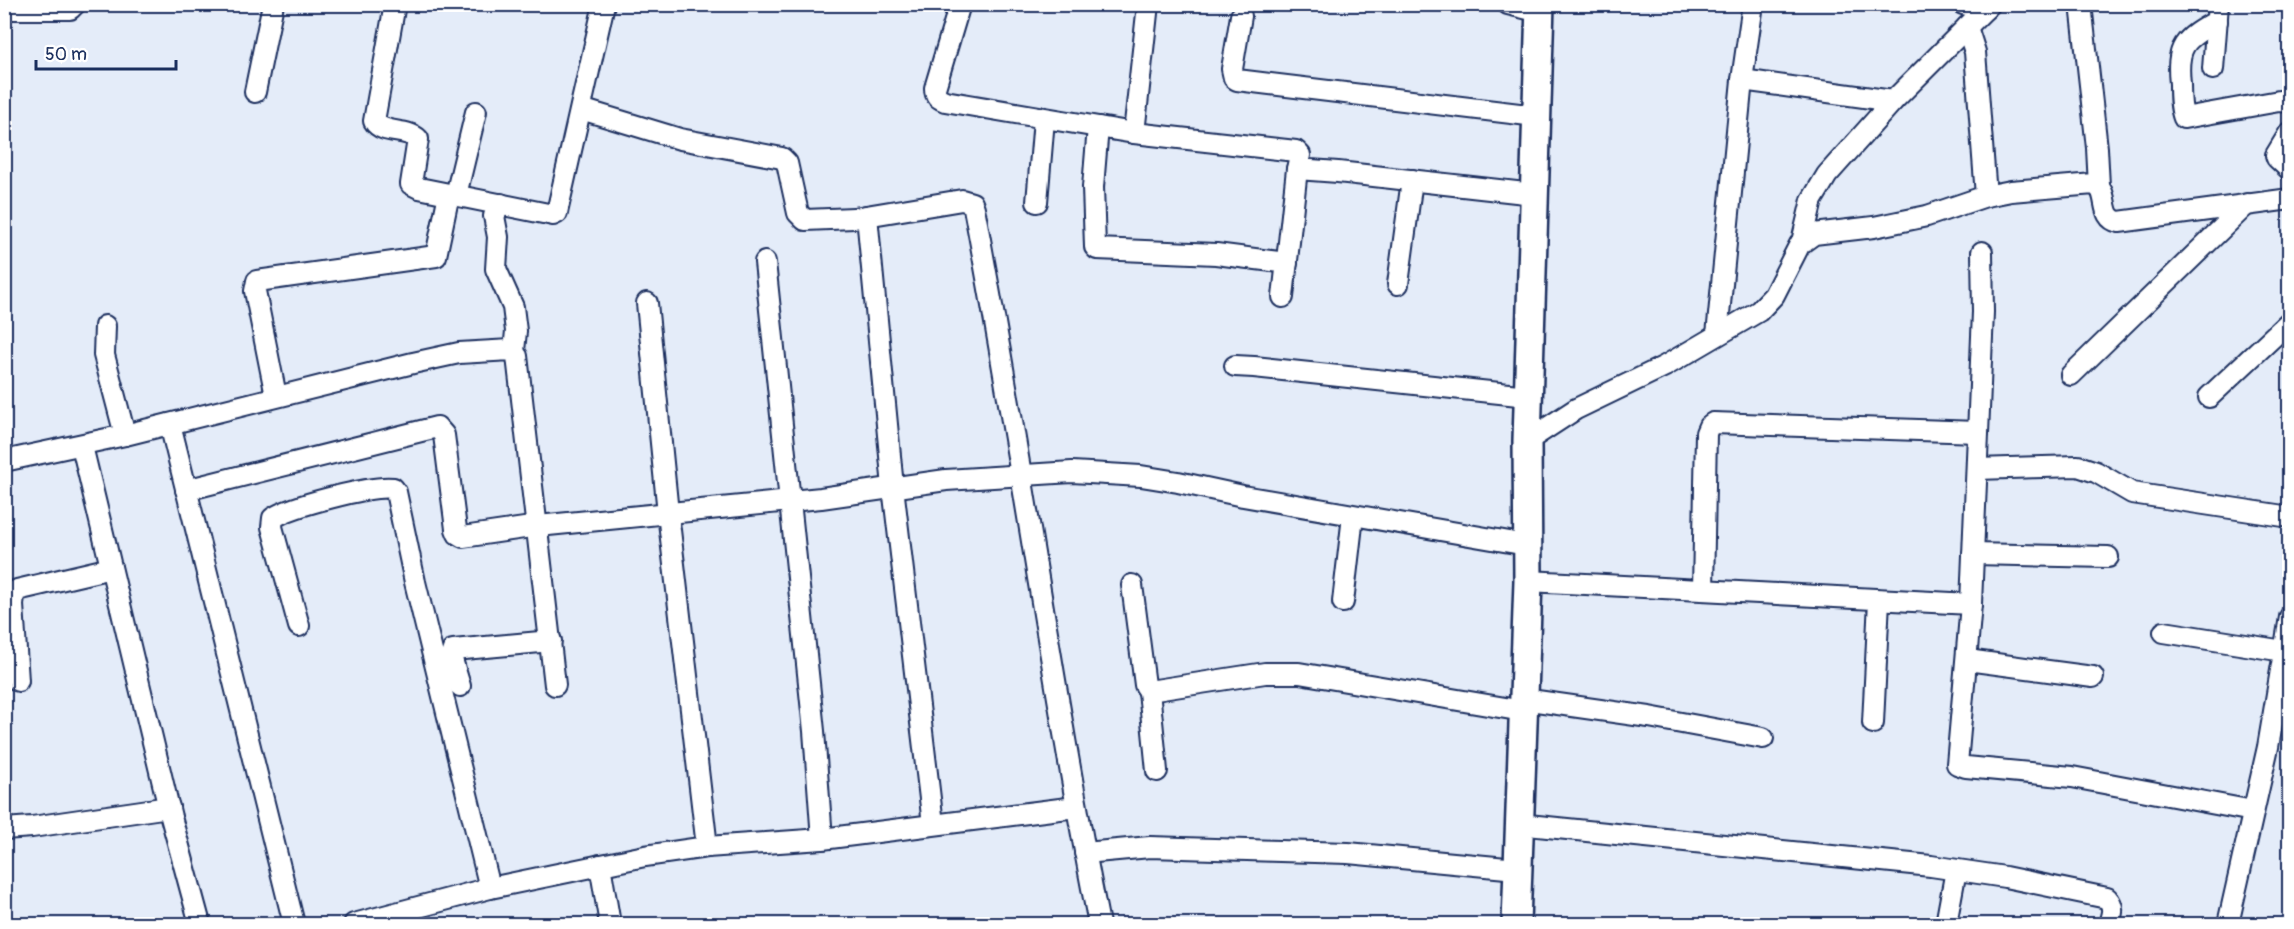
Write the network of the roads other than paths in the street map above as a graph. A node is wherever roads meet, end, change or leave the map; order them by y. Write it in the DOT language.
graph roads {
  1 [pos="75,4"];
  2 [pos="273,4"];
  3 [pos="395,4"];
  4 [pos="604,4"];
  5 [pos="960,4"];
  6 [pos="1148,4"];
  7 [pos="1753,4"];
  8 [pos="1963,4"];
  9 [pos="2081,4"];
  10 [pos="1987,7"];
  11 [pos="1529,8"];
  12 [pos="4,9"];
  13 [pos="2218,13"];
  14 [pos="1241,16"];
  15 [pos="1967,27"];
  16 [pos="2213,69"];
  17 [pos="1742,80"];
  18 [pos="255,92"];
  19 [pos="1893,101"];
  20 [pos="2289,102"];
  21 [pos="581,109"];
  22 [pos="476,112"];
  23 [pos="1526,115"];
  24 [pos="1044,119"];
  25 [pos="1098,127"];
  26 [pos="2289,132"];
  27 [pos="1134,133"];
  28 [pos="1297,169"];
  29 [pos="2289,170"];
  30 [pos="1412,180"];
  31 [pos="2099,186"];
  32 [pos="1525,193"];
  33 [pos="452,194"];
  34 [pos="1986,196"];
  35 [pos="2289,199"];
  36 [pos="1037,202"];
  37 [pos="501,204"];
  38 [pos="2247,204"];
  39 [pos="867,216"];
  40 [pos="1802,242"];
  41 [pos="1982,252"];
  42 [pos="765,262"];
  43 [pos="1287,263"];
  44 [pos="1398,284"];
  45 [pos="1284,297"];
  46 [pos="646,303"];
  47 [pos="2289,321"];
  48 [pos="105,326"];
  49 [pos="1717,335"];
  50 [pos="514,351"];
  51 [pos="1235,366"];
  52 [pos="2071,375"];
  53 [pos="1517,395"];
  54 [pos="276,396"];
  55 [pos="2209,397"];
  56 [pos="170,424"];
  57 [pos="1978,432"];
  58 [pos="125,435"];
  59 [pos="1527,441"];
  60 [pos="82,446"];
  61 [pos="4,461"];
  62 [pos="1977,469"];
  63 [pos="1021,475"];
  64 [pos="892,487"];
  65 [pos="186,490"];
  66 [pos="789,500"];
  67 [pos="668,513"];
  68 [pos="1353,516"];
  69 [pos="2289,517"];
  70 [pos="538,526"];
  71 [pos="1515,543"];
  72 [pos="1973,554"];
  73 [pos="2108,557"];
  74 [pos="111,568"];
  75 [pos="1528,581"];
  76 [pos="1132,585"];
  77 [pos="1703,590"];
  78 [pos="1880,600"];
  79 [pos="1343,602"];
  80 [pos="1971,603"];
  81 [pos="2289,617"];
  82 [pos="299,626"];
  83 [pos="2164,632"];
  84 [pos="551,642"];
  85 [pos="2287,652"];
  86 [pos="1967,660"];
  87 [pos="2093,677"];
  88 [pos="18,681"];
  89 [pos="555,685"];
  90 [pos="460,686"];
  91 [pos="1149,690"];
  92 [pos="1514,706"];
  93 [pos="1874,723"];
  94 [pos="1763,738"];
  95 [pos="1157,771"];
  96 [pos="169,807"];
  97 [pos="1076,807"];
  98 [pos="2253,811"];
  99 [pos="933,824"];
  100 [pos="1518,824"];
  101 [pos="4,829"];
  102 [pos="822,839"];
  103 [pos="707,847"];
  104 [pos="1085,853"];
  105 [pos="600,865"];
  106 [pos="1504,868"];
  107 [pos="1956,870"];
  108 [pos="490,888"];
  109 [pos="200,924"];
  110 [pos="294,924"];
  111 [pos="354,924"];
  112 [pos="610,924"];
  113 [pos="1099,924"];
  114 [pos="1516,924"];
  115 [pos="1946,924"];
  116 [pos="2109,924"];
  117 [pos="2228,924"];
  1 -- 12 [label="street"];
  2 -- 18 [label="street"];
  3 -- 33 [label="street"];
  4 -- 21 [label="street"];
  5 -- 24 [label="street"];
  6 -- 27 [label="street"];
  7 -- 17 [label="street"];
  8 -- 10 [label="street"];
  9 -- 31 [label="street"];
  10 -- 15 [label="street"];
  11 -- 23 [label="street"];
  13 -- 16 [label="street"];
  13 -- 20 [label="street"];
  14 -- 23 [label="street"];
  15 -- 19 [label="street"];
  15 -- 34 [label="street"];
  17 -- 19 [label="street"];
  17 -- 49 [label="street"];
  19 -- 40 [label="street"];
  21 -- 37 [label="street"];
  21 -- 39 [label="street"];
  22 -- 33 [label="street"];
  23 -- 32 [label="street"];
  24 -- 25 [label="street"];
  24 -- 36 [label="street"];
  25 -- 27 [label="street"];
  25 -- 43 [label="street"];
  26 -- 29 [label="street"];
  27 -- 28 [label="street"];
  28 -- 30 [label="street"];
  28 -- 43 [label="street"];
  30 -- 32 [label="street"];
  30 -- 44 [label="street"];
  31 -- 34 [label="street"];
  31 -- 38 [label="street"];
  32 -- 53 [label="street"];
  33 -- 37 [label="street"];
  33 -- 54 [label="street"];
  34 -- 40 [label="street"];
  35 -- 38 [label="street"];
  37 -- 50 [label="street"];
  38 -- 52 [label="street"];
  39 -- 63 [label="street"];
  39 -- 64 [label="street"];
  40 -- 49 [label="street"];
  41 -- 57 [label="street"];
  42 -- 66 [label="street"];
  43 -- 45 [label="street"];
  46 -- 67 [label="street"];
  47 -- 55 [label="street"];
  48 -- 58 [label="street"];
  49 -- 59 [label="street"];
  50 -- 54 [label="street"];
  50 -- 70 [label="street"];
  51 -- 53 [label="street"];
  53 -- 59 [label="street"];
  54 -- 56 [label="street"];
  56 -- 58 [label="street"];
  56 -- 65 [label="street"];
  57 -- 62 [label="street"];
  57 -- 77 [label="street"];
  58 -- 60 [label="street"];
  59 -- 71 [label="street"];
  60 -- 61 [label="street"];
  60 -- 74 [label="street"];
  62 -- 69 [label="street"];
  62 -- 72 [label="street"];
  63 -- 64 [label="street"];
  63 -- 68 [label="street"];
  63 -- 97 [label="street"];
  64 -- 66 [label="street"];
  64 -- 99 [label="street"];
  65 -- 70 [label="street"];
  65 -- 110 [label="street"];
  66 -- 67 [label="street"];
  66 -- 102 [label="street"];
  67 -- 70 [label="street"];
  67 -- 103 [label="street"];
  68 -- 71 [label="street"];
  68 -- 79 [label="street"];
  70 -- 84 [label="street"];
  71 -- 75 [label="street"];
  72 -- 73 [label="street"];
  72 -- 80 [label="street"];
  74 -- 88 [label="street"];
  74 -- 96 [label="street"];
  75 -- 77 [label="street"];
  75 -- 92 [label="street"];
  76 -- 91 [label="street"];
  77 -- 78 [label="street"];
  78 -- 80 [label="street"];
  78 -- 93 [label="street"];
  80 -- 86 [label="street"];
  81 -- 85 [label="street"];
  82 -- 108 [label="street"];
  83 -- 85 [label="street"];
  84 -- 89 [label="street"];
  84 -- 90 [label="street"];
  85 -- 98 [label="street"];
  86 -- 87 [label="street"];
  86 -- 98 [label="street"];
  91 -- 92 [label="street"];
  91 -- 95 [label="street"];
  92 -- 94 [label="street"];
  92 -- 100 [label="street"];
  96 -- 101 [label="street"];
  96 -- 109 [label="street"];
  97 -- 99 [label="street"];
  97 -- 104 [label="street"];
  98 -- 117 [label="street"];
  99 -- 102 [label="street"];
  100 -- 106 [label="street"];
  100 -- 107 [label="street"];
  102 -- 103 [label="street"];
  103 -- 105 [label="street"];
  104 -- 106 [label="street"];
  104 -- 113 [label="street"];
  105 -- 108 [label="street"];
  105 -- 112 [label="street"];
  106 -- 114 [label="street"];
  107 -- 115 [label="street"];
  107 -- 116 [label="street"];
  108 -- 111 [label="street"];
}
